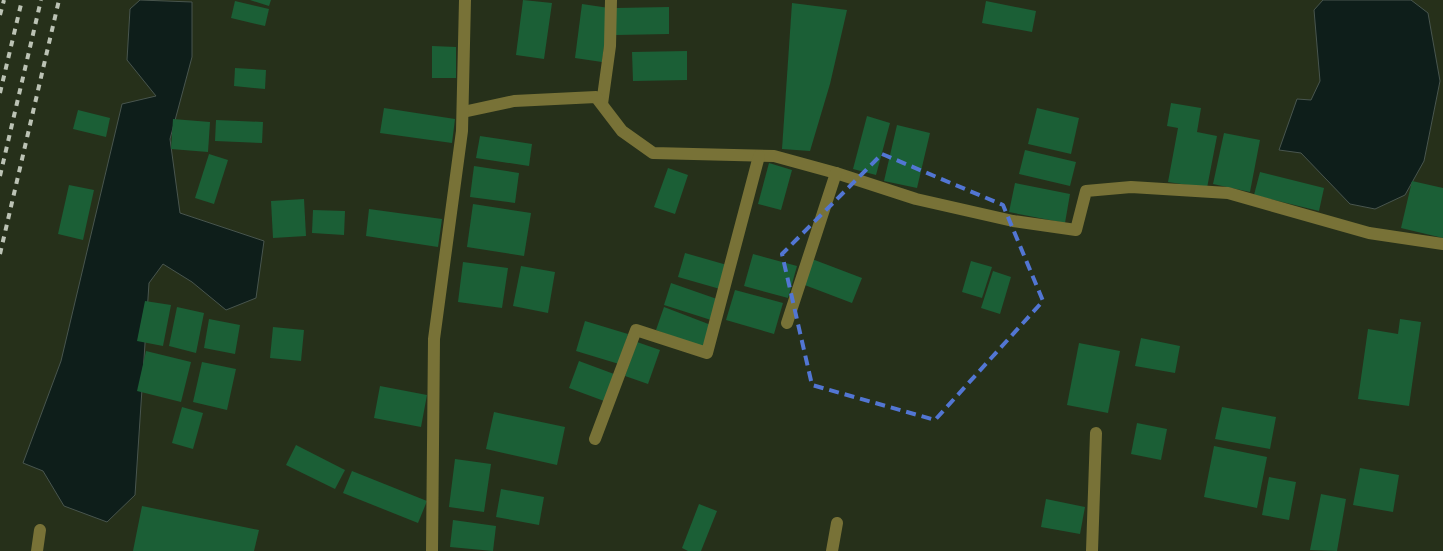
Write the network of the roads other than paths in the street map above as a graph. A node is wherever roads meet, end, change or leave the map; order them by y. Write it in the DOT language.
graph roads {
  1 [pos="465,0"];
  2 [pos="611,0"];
  3 [pos="602,104"];
  4 [pos="463,112"];
  5 [pos="760,156"];
  6 [pos="836,173"];
  7 [pos="1443,244"];
  8 [pos="787,323"];
  9 [pos="1096,433"];
  10 [pos="595,439"];
  11 [pos="837,523"];
  12 [pos="40,530"];
  13 [pos="37,551"];
  14 [pos="432,551"];
  15 [pos="832,551"];
  16 [pos="1092,551"];
  1 -- 4 [label="street"];
  2 -- 3 [label="street"];
  3 -- 4 [label="street"];
  3 -- 5 [label="street"];
  4 -- 14 [label="street"];
  5 -- 6 [label="street"];
  5 -- 10 [label="street"];
  6 -- 7 [label="street"];
  6 -- 8 [label="street"];
  9 -- 16 [label="street"];
  11 -- 15 [label="street"];
  12 -- 13 [label="street"];
}
